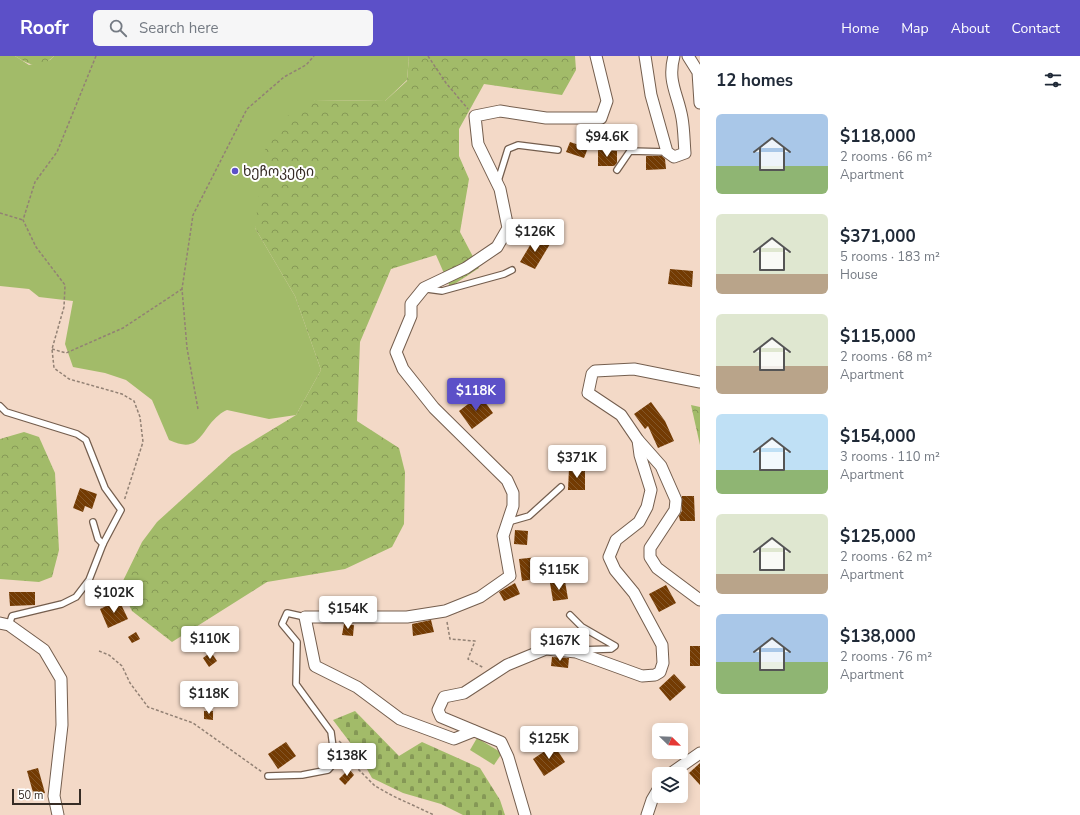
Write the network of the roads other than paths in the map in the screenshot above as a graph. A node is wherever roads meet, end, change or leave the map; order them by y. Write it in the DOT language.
graph roads {
  1 [pos="596,56"];
  2 [pos="645,56"];
  3 [pos="674,56"];
  4 [pos="688,56"];
  5 [pos="700,103"];
  6 [pos="558,150"];
  7 [pos="667,152"];
  8 [pos="617,170"];
  9 [pos="497,184"];
  10 [pos="512,270"];
  11 [pos="424,288"];
  12 [pos="700,382"];
  13 [pos="0,406"];
  14 [pos="638,440"];
  15 [pos="561,487"];
  16 [pos="93,522"];
  17 [pos="508,522"];
  18 [pos="103,544"];
  19 [pos="700,600"];
  20 [pos="570,615"];
  21 [pos="305,617"];
  22 [pos="4,624"];
  23 [pos="576,652"];
  24 [pos="474,731"];
  25 [pos="700,753"];
  26 [pos="680,767"];
  27 [pos="268,776"];
  28 [pos="652,800"];
  29 [pos="58,815"];
  30 [pos="525,815"];
  31 [pos="647,815"];
  1 -- 9 [label="street"];
  2 -- 7 [label="street"];
  3 -- 7 [label="street"];
  4 -- 5 [label="street"];
  6 -- 9 [label="lane"];
  7 -- 8 [label="lane"];
  9 -- 11 [label="street"];
  10 -- 11 [label="lane"];
  11 -- 17 [label="street"];
  12 -- 14 [label="street"];
  13 -- 18 [label="lane"];
  14 -- 19 [label="street"];
  14 -- 23 [label="street"];
  15 -- 17 [label="lane"];
  16 -- 18 [label="lane"];
  17 -- 21 [label="street"];
  18 -- 22 [label="lane"];
  20 -- 23 [label="lane"];
  21 -- 24 [label="street"];
  21 -- 27 [label="lane"];
  22 -- 29 [label="street"];
  23 -- 24 [label="street"];
  24 -- 30 [label="street"];
  25 -- 26 [label="street"];
  28 -- 31 [label="street"];
}
